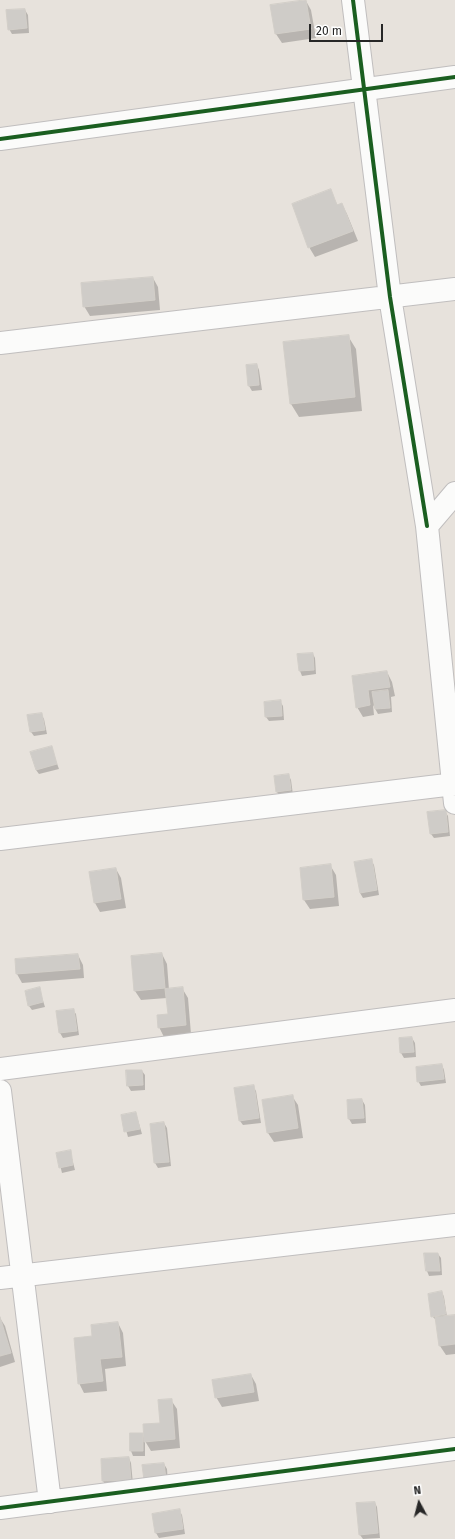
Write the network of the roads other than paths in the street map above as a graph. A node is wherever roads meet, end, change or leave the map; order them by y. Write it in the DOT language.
graph roads {
  1 [pos="353,0"];
  2 [pos="455,77"];
  3 [pos="364,90"];
  4 [pos="0,139"];
  5 [pos="455,289"];
  6 [pos="390,297"];
  7 [pos="0,343"];
  8 [pos="455,493"];
  9 [pos="427,526"];
  10 [pos="454,791"];
  11 [pos="0,838"];
  12 [pos="455,1010"];
  13 [pos="0,1069"];
  14 [pos="0,1091"];
  15 [pos="455,1225"];
  16 [pos="23,1276"];
  17 [pos="0,1278"];
  18 [pos="455,1449"];
  19 [pos="50,1502"];
  20 [pos="0,1508"];
  1 -- 3 [label="street"];
  2 -- 3 [label="street"];
  3 -- 4 [label="street"];
  3 -- 6 [label="street"];
  5 -- 6 [label="street"];
  6 -- 7 [label="street"];
  6 -- 9 [label="street"];
  8 -- 9 [label="street"];
  9 -- 10 [label="street"];
  10 -- 11 [label="street"];
  12 -- 13 [label="street"];
  14 -- 16 [label="street"];
  15 -- 16 [label="street"];
  16 -- 17 [label="street"];
  16 -- 19 [label="street"];
  18 -- 19 [label="street"];
  19 -- 20 [label="street"];
}
